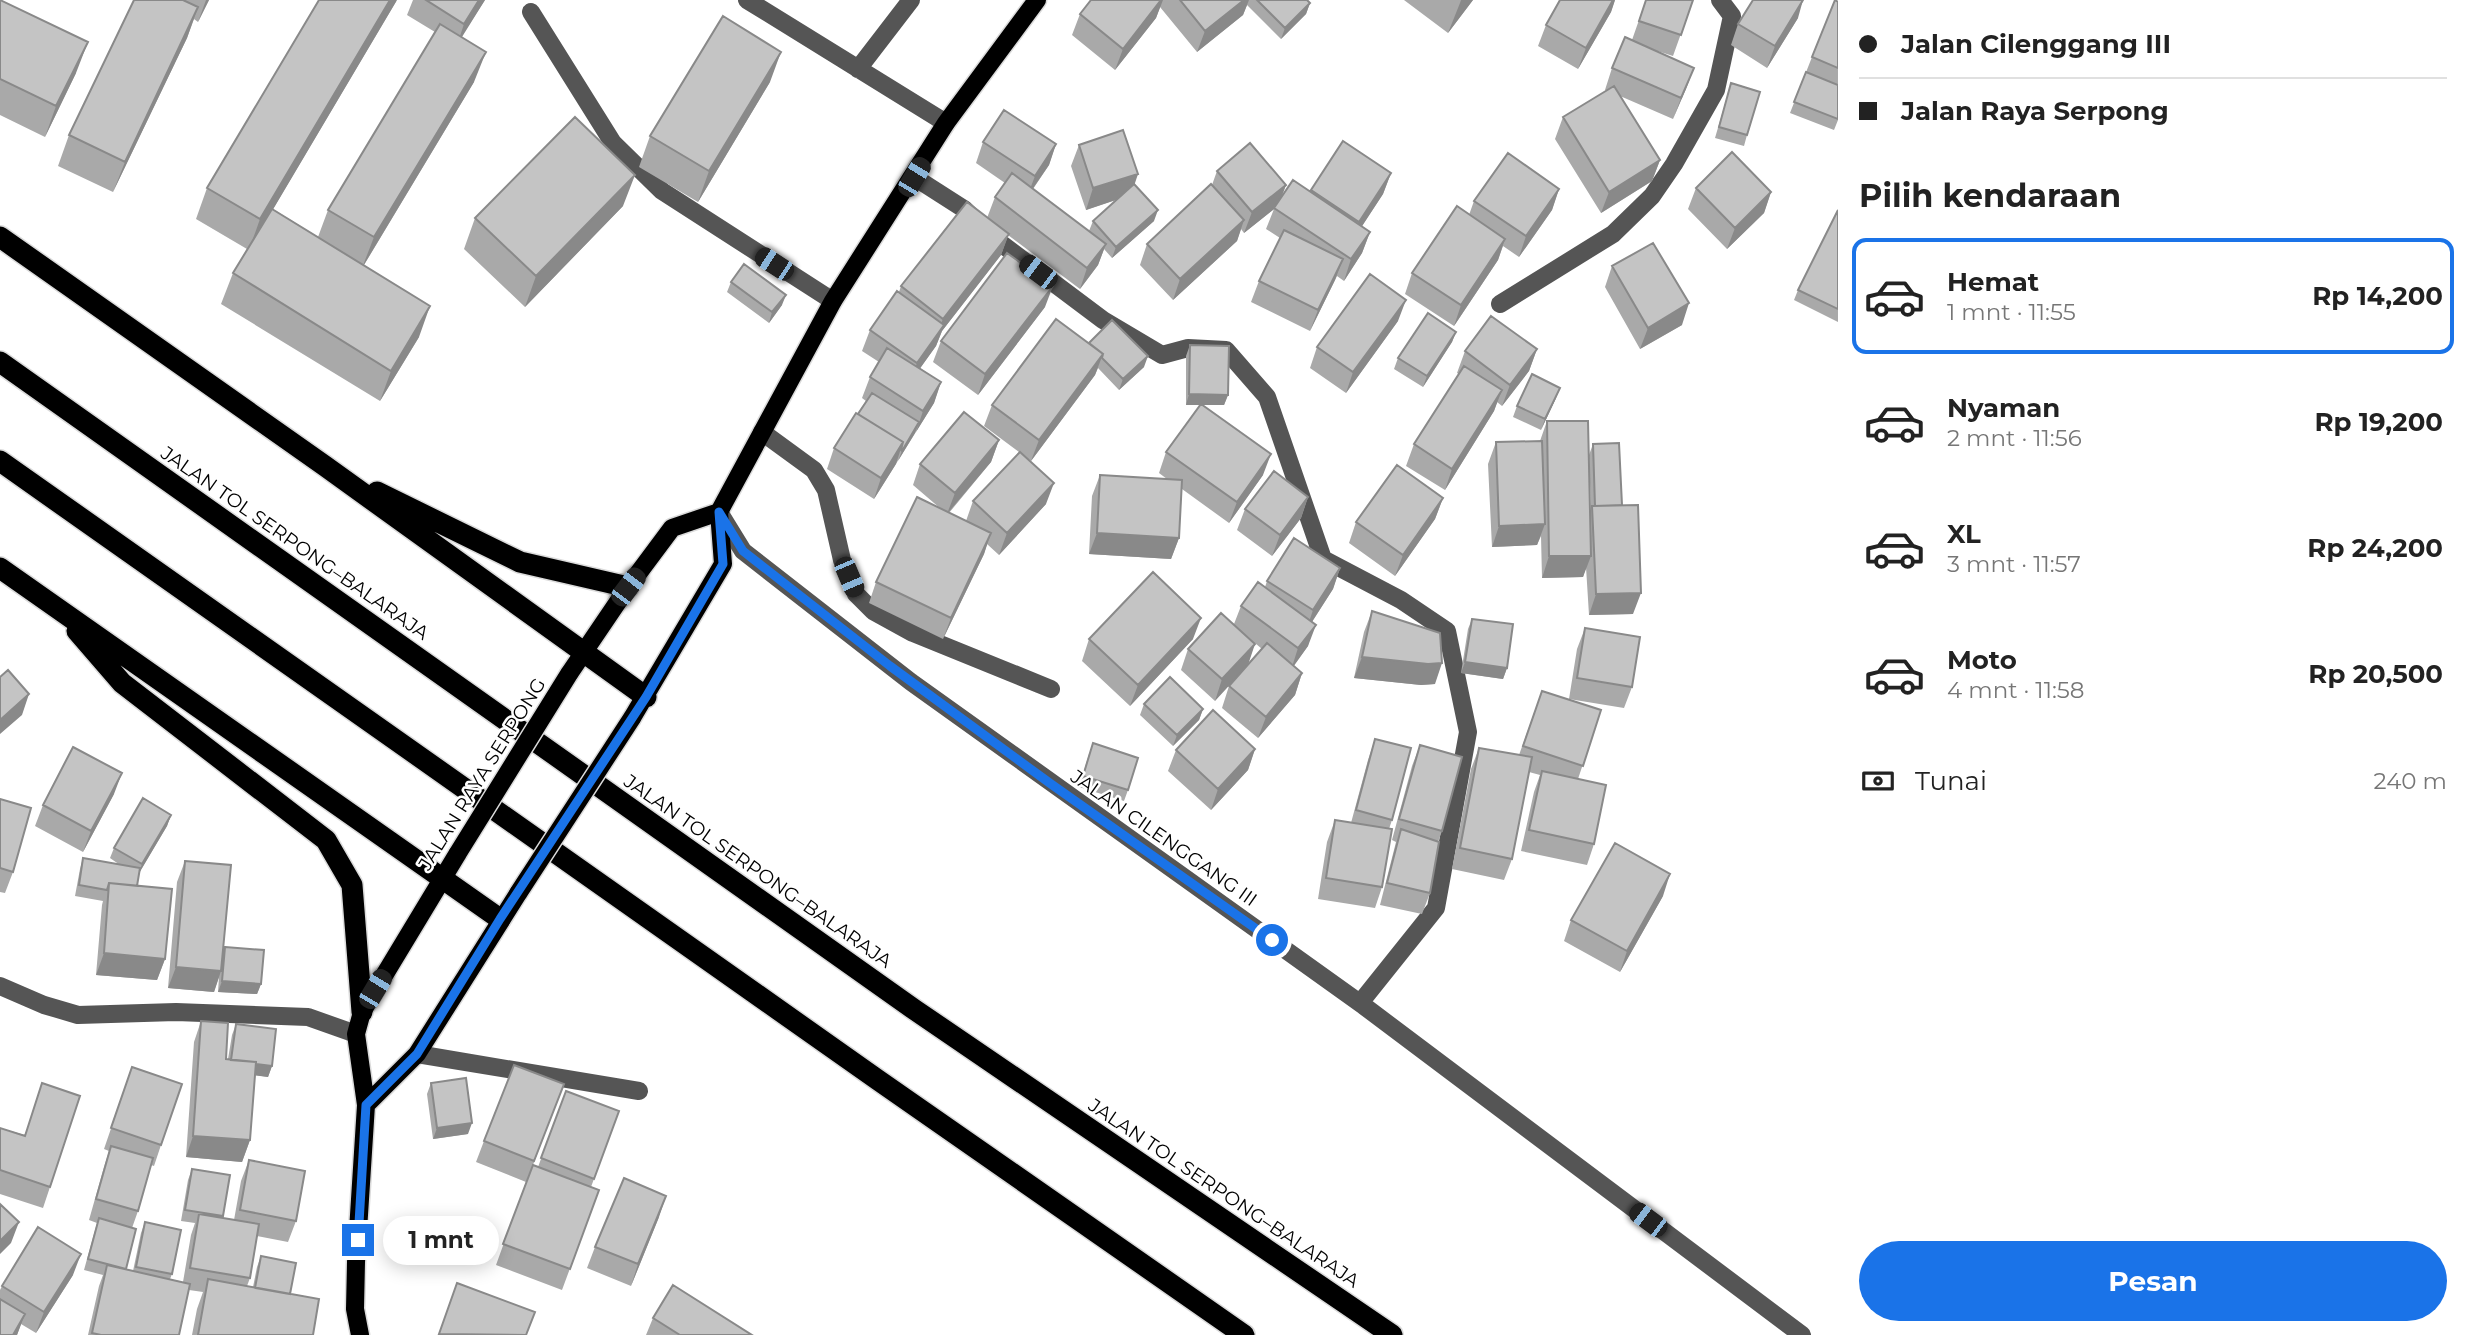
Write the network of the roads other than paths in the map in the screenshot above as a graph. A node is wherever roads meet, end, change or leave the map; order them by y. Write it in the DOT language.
graph roads {
  1 [pos="747,0"];
  2 [pos="912,0"];
  3 [pos="1037,0"];
  4 [pos="1720,0"];
  5 [pos="531,12"];
  6 [pos="858,69"];
  7 [pos="946,123"];
  8 [pos="914,177"];
  9 [pos="0,237"];
  10 [pos="833,302"];
  11 [pos="1500,304"];
  12 [pos="0,362"];
  13 [pos="762,432"];
  14 [pos="0,461"];
  15 [pos="325,466"];
  16 [pos="719,512"];
  17 [pos="0,568"];
  18 [pos="628,587"];
  19 [pos="58,609"];
  20 [pos="583,653"];
  21 [pos="1051,689"];
  22 [pos="646,697"];
  23 [pos="442,876"];
  24 [pos="500,919"];
  25 [pos="0,986"];
  26 [pos="1360,1003"];
  27 [pos="362,1012"];
  28 [pos="356,1034"];
  29 [pos="417,1054"];
  30 [pos="639,1091"];
  31 [pos="366,1105"];
  32 [pos="360,1335"];
  33 [pos="1244,1335"];
  34 [pos="1392,1335"];
  35 [pos="1802,1335"];
  1 -- 6 [label="street"];
  2 -- 6 [label="street"];
  3 -- 7 [label="main road"];
  4 -- 11 [label="street"];
  5 -- 10 [label="street"];
  6 -- 7 [label="street"];
  7 -- 8 [label="main road"];
  8 -- 10 [label="main road"];
  8 -- 26 [label="street"];
  9 -- 15 [label="highway"];
  10 -- 13 [label="main road"];
  12 -- 34 [label="highway, JALAN TOL SERPONG–BALARAJA"];
  13 -- 16 [label="main road"];
  13 -- 21 [label="street"];
  14 -- 33 [label="highway"];
  15 -- 18 [label="highway"];
  15 -- 20 [label="highway"];
  16 -- 18 [label="main road, JALAN RAYA SERPONG"];
  16 -- 22 [label="main road"];
  16 -- 26 [label="street, JALAN CILENGGANG III"];
  17 -- 19 [label="highway"];
  18 -- 20 [label="main road, JALAN RAYA SERPONG"];
  19 -- 23 [label="highway"];
  19 -- 27 [label="highway"];
  20 -- 22 [label="highway"];
  20 -- 23 [label="main road, JALAN RAYA SERPONG, bridge"];
  22 -- 24 [label="main road, bridge"];
  23 -- 24 [label="highway"];
  23 -- 27 [label="main road, JALAN RAYA SERPONG"];
  24 -- 29 [label="main road"];
  25 -- 28 [label="street"];
  26 -- 35 [label="street, JALAN CILENGGANG III"];
  27 -- 28 [label="main road, JALAN RAYA SERPONG"];
  28 -- 31 [label="main road, JALAN RAYA SERPONG"];
  29 -- 30 [label="street"];
  29 -- 31 [label="main road"];
  31 -- 32 [label="main road, JALAN RAYA SERPONG"];
}
